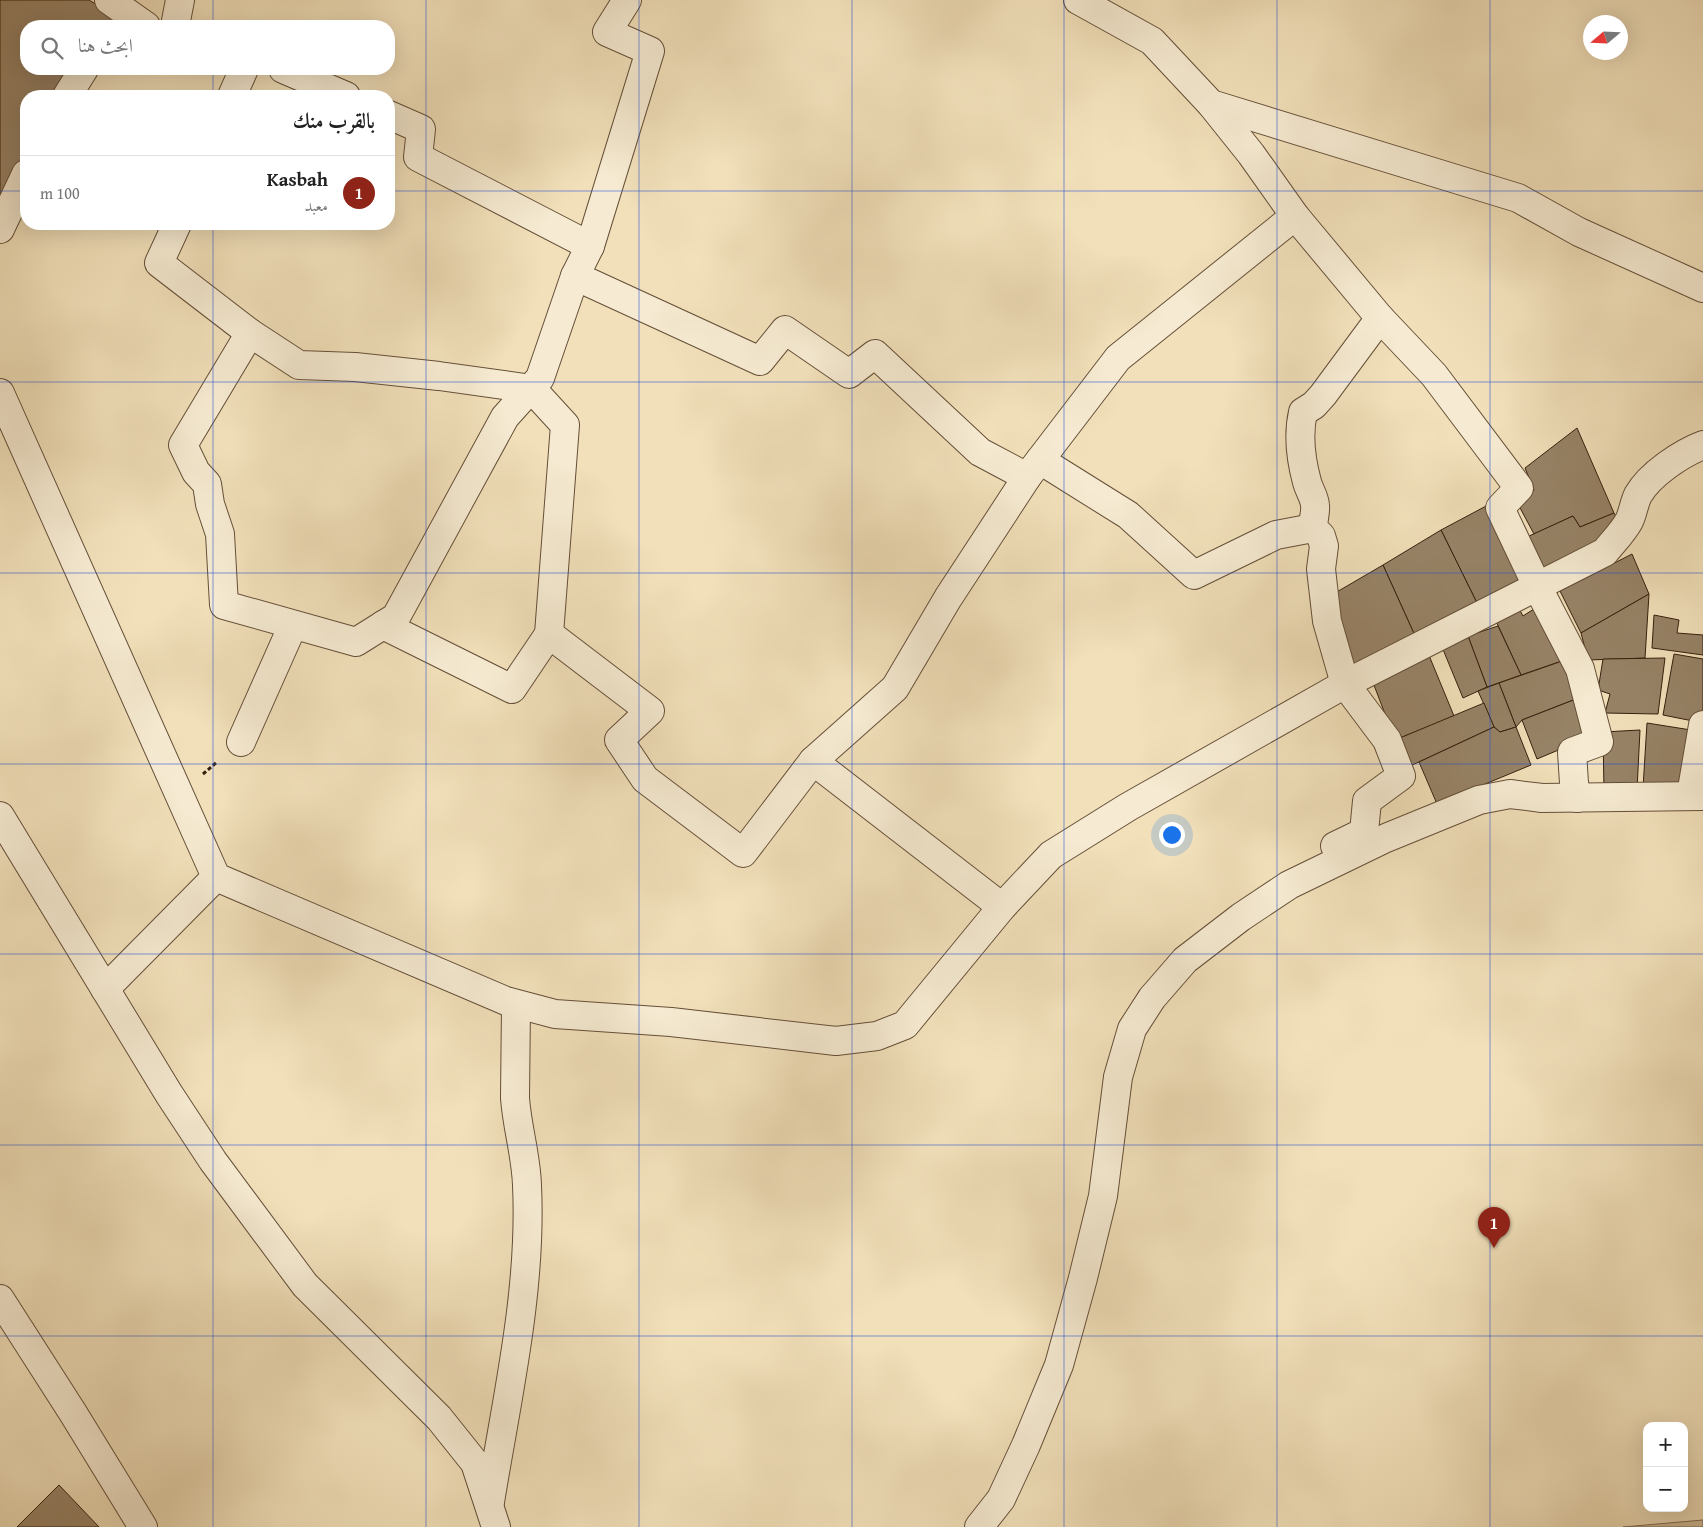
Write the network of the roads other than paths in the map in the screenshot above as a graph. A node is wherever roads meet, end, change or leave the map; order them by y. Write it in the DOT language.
graph roads {
  1 [pos="180,0"];
  2 [pos="627,0"];
  3 [pos="1078,0"];
  4 [pos="113,11"];
  5 [pos="133,20"];
  6 [pos="176,20"];
  7 [pos="80,75"];
  8 [pos="297,75"];
  9 [pos="71,90"];
  10 [pos="332,90"];
  11 [pos="1211,104"];
  12 [pos="395,118"];
  13 [pos="20,187"];
  14 [pos="1295,216"];
  15 [pos="0,229"];
  16 [pos="174,230"];
  17 [pos="590,246"];
  18 [pos="575,276"];
  19 [pos="1703,288"];
  20 [pos="1380,318"];
  21 [pos="250,333"];
  22 [pos="532,389"];
  23 [pos="0,393"];
  24 [pos="1703,445"];
  25 [pos="1034,468"];
  26 [pos="1313,528"];
  27 [pos="1538,586"];
  28 [pos="293,625"];
  29 [pos="383,625"];
  30 [pos="549,634"];
  31 [pos="1345,684"];
  32 [pos="1703,725"];
  33 [pos="241,742"];
  34 [pos="813,761"];
  35 [pos="1697,795"];
  36 [pos="1578,798"];
  37 [pos="0,816"];
  38 [pos="1326,867"];
  39 [pos="216,876"];
  40 [pos="1002,907"];
  41 [pos="105,989"];
  42 [pos="516,1004"];
  43 [pos="0,1299"];
  44 [pos="493,1516"];
  45 [pos="144,1527"];
  46 [pos="979,1527"];
  1 -- 6 [label="street"];
  2 -- 17 [label="street"];
  3 -- 11 [label="street"];
  4 -- 5 [label="street"];
  7 -- 9 [label="street"];
  8 -- 10 [label="street"];
  11 -- 14 [label="street"];
  11 -- 19 [label="street"];
  12 -- 17 [label="street"];
  13 -- 15 [label="street"];
  14 -- 20 [label="street"];
  14 -- 25 [label="street"];
  16 -- 21 [label="street"];
  17 -- 18 [label="street"];
  18 -- 22 [label="street"];
  18 -- 25 [label="street"];
  20 -- 26 [label="street"];
  20 -- 27 [label="street"];
  21 -- 22 [label="street"];
  21 -- 28 [label="street"];
  22 -- 29 [label="street"];
  22 -- 30 [label="street"];
  23 -- 39 [label="street"];
  24 -- 27 [label="street"];
  25 -- 26 [label="street"];
  25 -- 34 [label="street"];
  26 -- 31 [label="street"];
  27 -- 31 [label="street"];
  27 -- 36 [label="street"];
  28 -- 29 [label="street"];
  28 -- 33 [label="street"];
  29 -- 30 [label="street"];
  30 -- 34 [label="street"];
  31 -- 38 [label="street"];
  31 -- 40 [label="street"];
  32 -- 35 [label="street"];
  34 -- 40 [label="street"];
  35 -- 36 [label="street"];
  36 -- 38 [label="street"];
  37 -- 41 [label="street"];
  38 -- 46 [label="street"];
  39 -- 41 [label="street"];
  39 -- 42 [label="street"];
  40 -- 42 [label="street"];
  41 -- 44 [label="street"];
  42 -- 44 [label="street"];
  43 -- 45 [label="street"];
}
